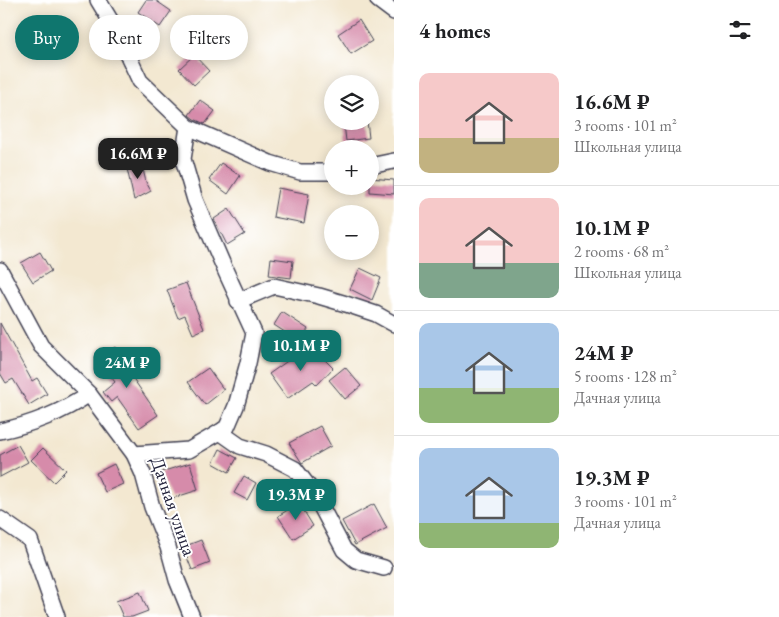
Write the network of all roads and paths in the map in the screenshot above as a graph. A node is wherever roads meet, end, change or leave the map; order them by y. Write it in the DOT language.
graph roads {
  1 [pos="98,0"];
  2 [pos="378,0"];
  3 [pos="394,12"];
  4 [pos="188,127"];
  5 [pos="394,161"];
  6 [pos="379,164"];
  7 [pos="324,172"];
  8 [pos="0,270"];
  9 [pos="238,300"];
  10 [pos="394,324"];
  11 [pos="89,394"];
  12 [pos="0,431"];
  13 [pos="220,432"];
  14 [pos="134,454"];
  15 [pos="0,519"];
  16 [pos="384,568"];
  17 [pos="57,617"];
  18 [pos="192,617"];
  1 -- 4 [label="street"];
  2 -- 3 [label="street"];
  4 -- 7 [label="street"];
  4 -- 9 [label="street"];
  5 -- 6 [label="street"];
  8 -- 11 [label="street, Дачная улица"];
  9 -- 10 [label="street"];
  9 -- 13 [label="street"];
  11 -- 12 [label="street"];
  11 -- 14 [label="street, Дачная улица"];
  13 -- 14 [label="street"];
  13 -- 16 [label="street"];
  14 -- 18 [label="street, Дачная улица"];
  15 -- 17 [label="street"];
}
